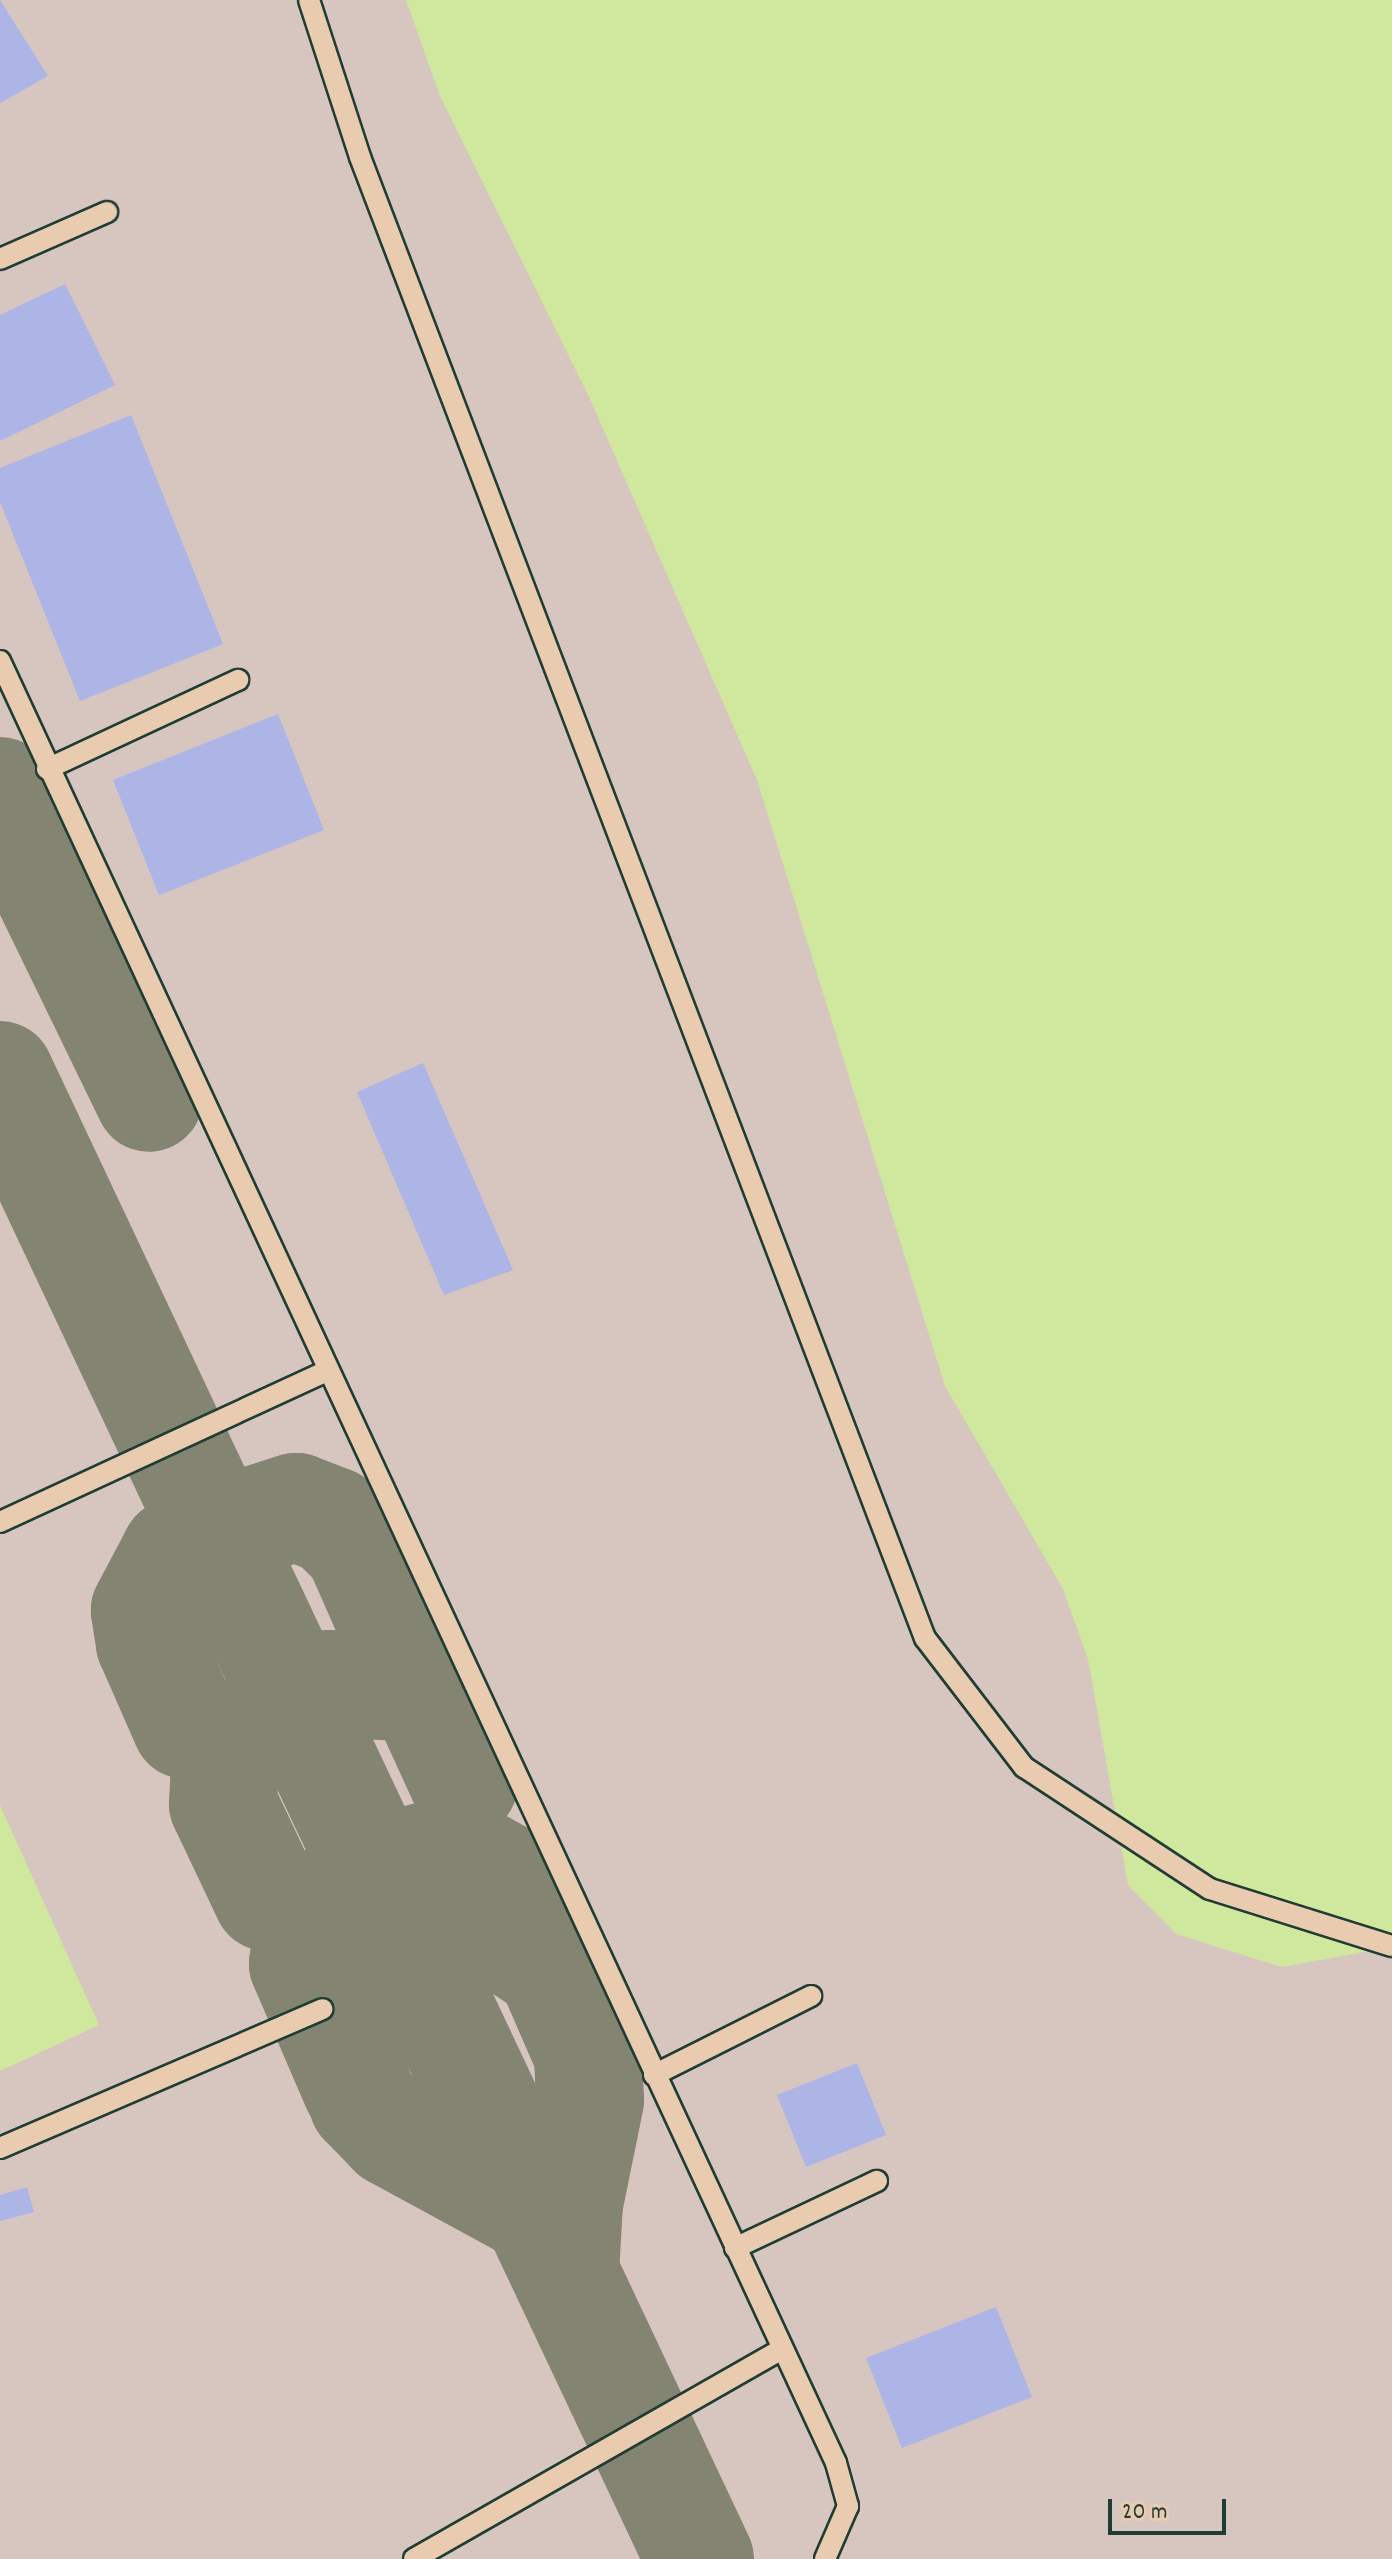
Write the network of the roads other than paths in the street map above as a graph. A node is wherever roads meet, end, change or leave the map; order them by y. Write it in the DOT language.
graph roads {
  1 [pos="309,0"];
  2 [pos="107,212"];
  3 [pos="0,259"];
  4 [pos="0,661"];
  5 [pos="238,680"];
  6 [pos="47,769"];
  7 [pos="325,1372"];
  8 [pos="0,1522"];
  9 [pos="1392,1946"];
  10 [pos="811,1996"];
  11 [pos="322,2009"];
  12 [pos="654,2075"];
  13 [pos="0,2148"];
  14 [pos="877,2181"];
  15 [pos="735,2248"];
  16 [pos="782,2349"];
  17 [pos="414,2559"];
  18 [pos="825,2559"];
  1 -- 9 [label="lane"];
  2 -- 3 [label="lane"];
  4 -- 6 [label="lane"];
  5 -- 6 [label="lane"];
  6 -- 7 [label="lane"];
  7 -- 8 [label="lane"];
  7 -- 12 [label="lane"];
  10 -- 12 [label="lane"];
  11 -- 13 [label="lane"];
  12 -- 15 [label="lane"];
  14 -- 15 [label="lane"];
  15 -- 16 [label="lane"];
  16 -- 17 [label="lane"];
  16 -- 18 [label="lane"];
}
